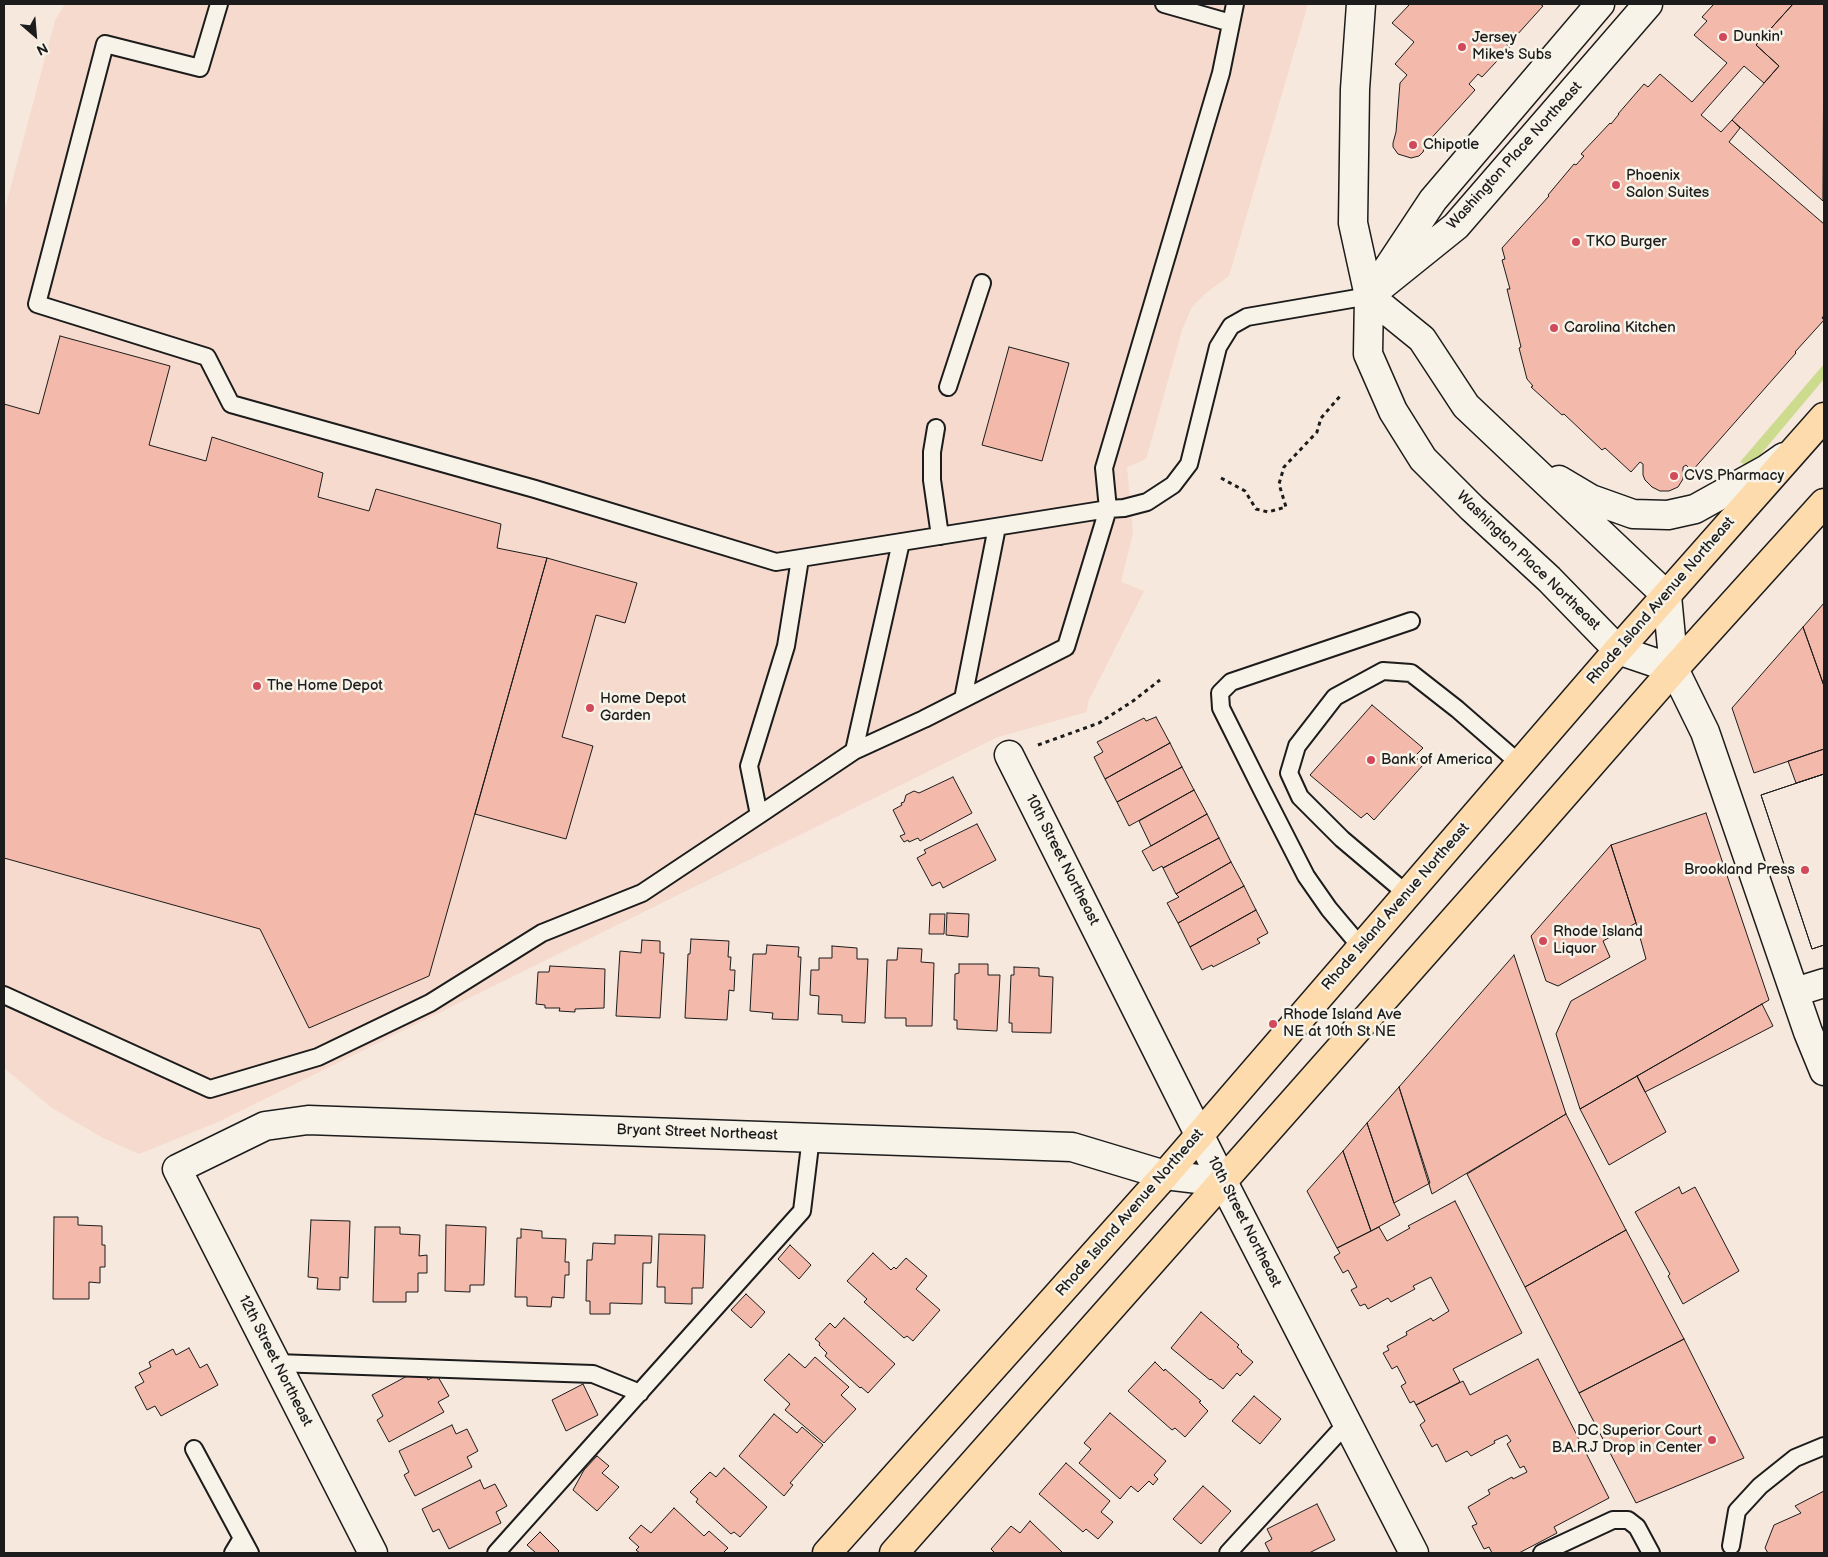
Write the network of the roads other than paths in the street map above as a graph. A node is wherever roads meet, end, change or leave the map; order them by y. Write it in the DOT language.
graph roads {
  1 [pos="219,4"];
  2 [pos="1164,4"];
  3 [pos="1235,4"];
  4 [pos="1361,4"];
  5 [pos="1600,4"];
  6 [pos="1648,4"];
  7 [pos="1231,23"];
  8 [pos="982,283"];
  9 [pos="1369,296"];
  10 [pos="948,387"];
  11 [pos="1824,417"];
  12 [pos="936,428"];
  13 [pos="1799,446"];
  14 [pos="1520,457"];
  15 [pos="1824,503"];
  16 [pos="1108,509"];
  17 [pos="997,527"];
  18 [pos="940,536"];
  19 [pos="901,542"];
  20 [pos="800,559"];
  21 [pos="1667,596"];
  22 [pos="1411,621"];
  23 [pos="1618,650"];
  24 [pos="1674,669"];
  25 [pos="963,700"];
  26 [pos="854,751"];
  27 [pos="1009,755"];
  28 [pos="1519,764"];
  29 [pos="759,815"];
  30 [pos="1407,894"];
  31 [pos="1361,947"];
  32 [pos="1824,982"];
  33 [pos="1795,992"];
  34 [pos="4,995"];
  35 [pos="1824,1071"];
  36 [pos="1200,1135"];
  37 [pos="811,1137"];
  38 [pos="177,1169"];
  39 [pos="1165,1175"];
  40 [pos="1222,1182"];
  41 [pos="276,1363"];
  42 [pos="640,1393"];
  43 [pos="1347,1423"];
  44 [pos="1824,1446"];
  45 [pos="194,1449"];
  46 [pos="242,1538"];
  47 [pos="1731,1546"];
  48 [pos="232,1553"];
  49 [pos="250,1553"];
  50 [pos="374,1553"];
  51 [pos="496,1553"];
  52 [pos="827,1553"];
  53 [pos="894,1553"];
  54 [pos="1228,1553"];
  55 [pos="1414,1553"];
  56 [pos="1542,1553"];
  57 [pos="1651,1553"];
  1 -- 20 [label="lane"];
  2 -- 7 [label="lane"];
  3 -- 7 [label="lane"];
  4 -- 9 [label="street, Washington Place Northeast"];
  5 -- 9 [label="street, Washington Place Northeast"];
  6 -- 9 [label="street, Washington Place Northeast"];
  7 -- 16 [label="lane"];
  8 -- 10 [label="lane"];
  9 -- 14 [label="street"];
  9 -- 16 [label="lane"];
  9 -- 23 [label="street, Washington Place Northeast"];
  11 -- 13 [label="main road, Rhode Island Avenue Northeast"];
  12 -- 18 [label="lane"];
  13 -- 14 [label="street"];
  13 -- 21 [label="main road, Rhode Island Avenue Northeast"];
  14 -- 21 [label="street"];
  15 -- 24 [label="main road"];
  16 -- 17 [label="lane"];
  16 -- 25 [label="lane"];
  17 -- 18 [label="lane"];
  17 -- 25 [label="lane"];
  18 -- 19 [label="lane"];
  19 -- 20 [label="lane"];
  19 -- 26 [label="lane"];
  20 -- 29 [label="lane"];
  21 -- 23 [label="main road, Rhode Island Avenue Northeast"];
  21 -- 24 [label="street"];
  22 -- 31 [label="lane"];
  23 -- 24 [label="street, Washington Place Northeast"];
  23 -- 28 [label="main road, Rhode Island Avenue Northeast"];
  24 -- 33 [label="street"];
  24 -- 40 [label="main road"];
  25 -- 26 [label="lane"];
  26 -- 29 [label="lane"];
  27 -- 36 [label="street, 10th Street Northeast"];
  28 -- 30 [label="main road, Rhode Island Avenue Northeast"];
  28 -- 30 [label="lane"];
  29 -- 34 [label="lane"];
  30 -- 31 [label="main road, Rhode Island Avenue Northeast"];
  31 -- 36 [label="main road, Rhode Island Avenue Northeast"];
  32 -- 33 [label="street"];
  33 -- 35 [label="street"];
  36 -- 39 [label="main road, Rhode Island Avenue Northeast"];
  36 -- 40 [label="street, 10th Street Northeast"];
  37 -- 38 [label="street, Bryant Street Northeast"];
  37 -- 39 [label="street, Bryant Street Northeast"];
  37 -- 42 [label="lane"];
  38 -- 41 [label="street, 12th Street Northeast"];
  39 -- 40 [label="street, Bryant Street Northeast"];
  39 -- 52 [label="main road, Rhode Island Avenue Northeast"];
  40 -- 43 [label="street, 10th Street Northeast"];
  40 -- 53 [label="main road"];
  41 -- 42 [label="lane"];
  41 -- 50 [label="street, 12th Street Northeast"];
  42 -- 51 [label="lane"];
  43 -- 54 [label="lane"];
  43 -- 55 [label="street, 10th Street Northeast"];
  44 -- 47 [label="lane"];
  45 -- 46 [label="lane"];
  46 -- 48 [label="lane"];
  46 -- 49 [label="lane"];
  56 -- 57 [label="lane"];
}
